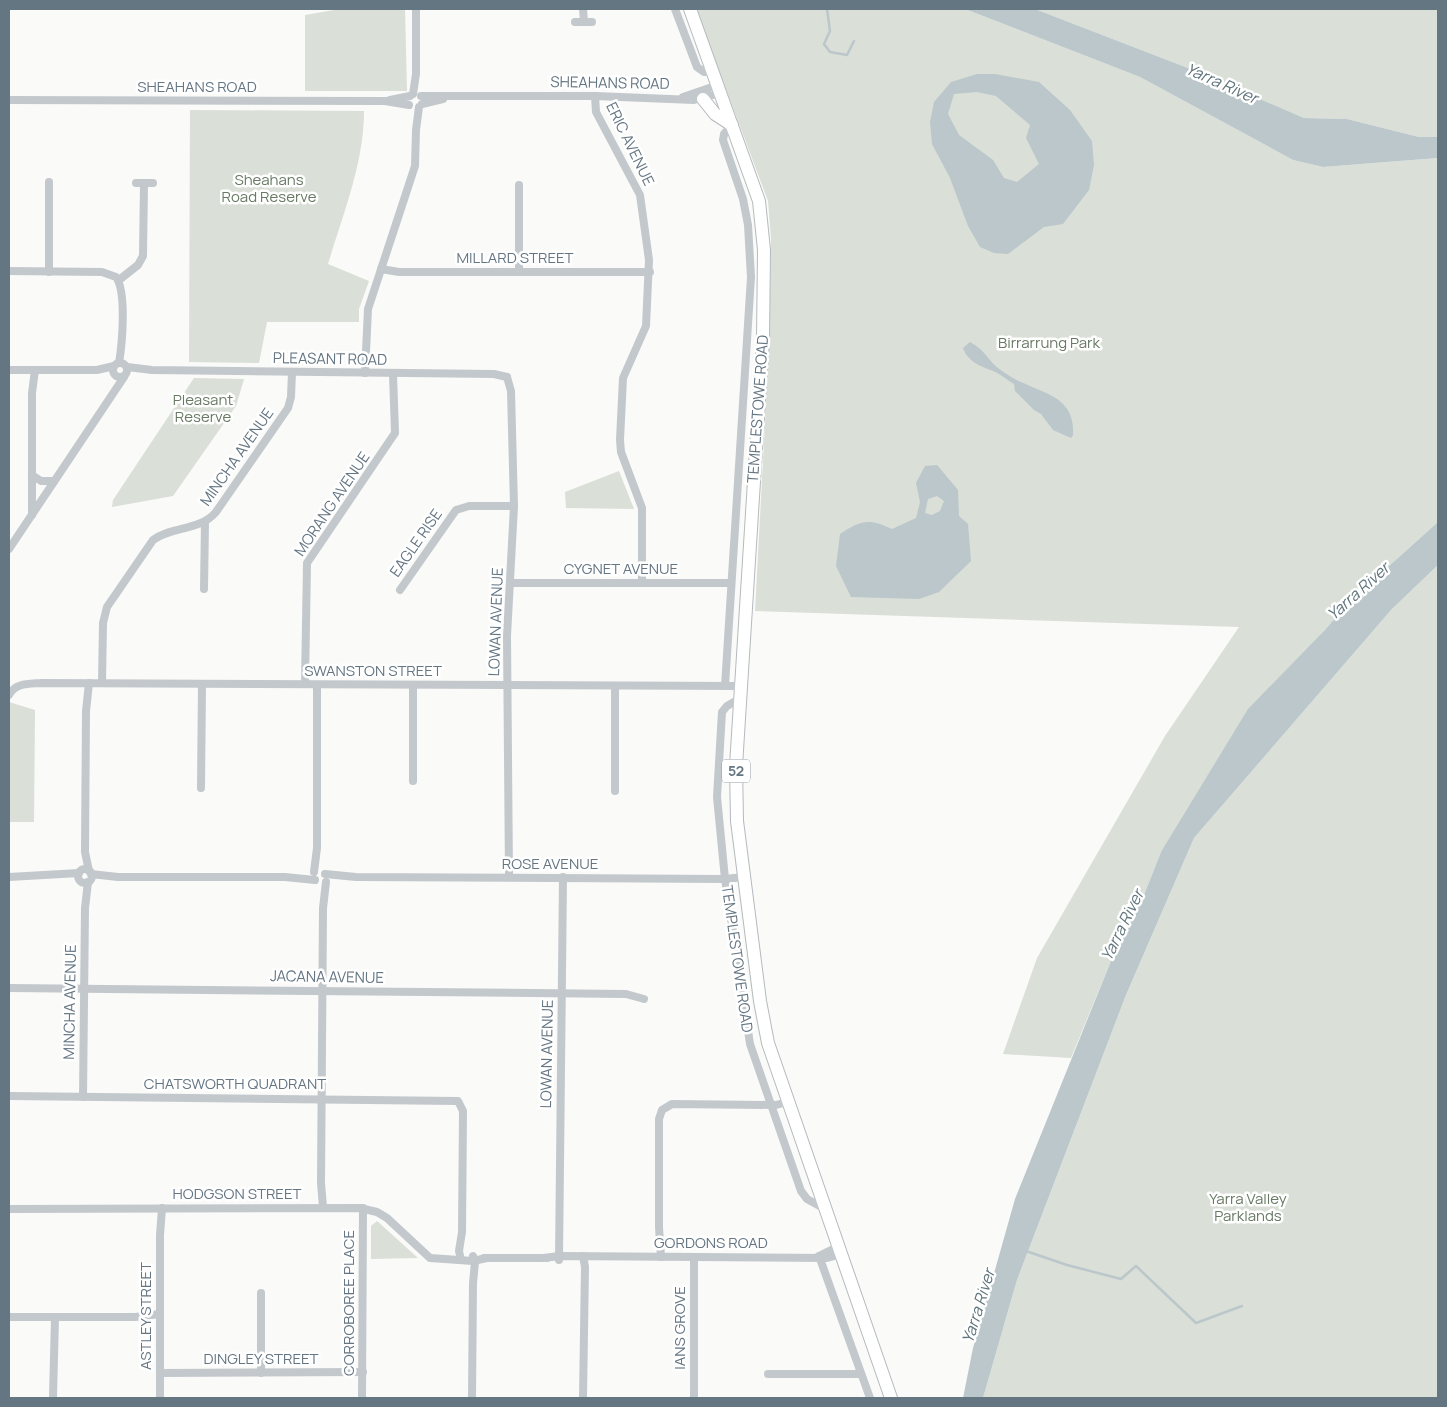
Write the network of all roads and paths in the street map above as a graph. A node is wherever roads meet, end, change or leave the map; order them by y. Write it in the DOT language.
graph roads {
  1 [pos="415,9"];
  2 [pos="584,9"];
  3 [pos="674,9"];
  4 [pos="690,9"];
  5 [pos="575,22"];
  6 [pos="713,72"];
  7 [pos="719,89"];
  8 [pos="595,96"];
  9 [pos="679,98"];
  10 [pos="703,99"];
  11 [pos="9,100"];
  12 [pos="416,100"];
  13 [pos="732,125"];
  14 [pos="49,182"];
  15 [pos="144,183"];
  16 [pos="519,185"];
  17 [pos="381,269"];
  18 [pos="9,271"];
  19 [pos="49,272"];
  20 [pos="519,272"];
  21 [pos="650,272"];
  22 [pos="119,280"];
  23 [pos="9,370"];
  24 [pos="32,370"];
  25 [pos="121,370"];
  26 [pos="514,371"];
  27 [pos="292,372"];
  28 [pos="367,374"];
  29 [pos="396,374"];
  30 [pos="507,377"];
  31 [pos="32,475"];
  32 [pos="54,481"];
  33 [pos="514,506"];
  34 [pos="32,515"];
  35 [pos="205,522"];
  36 [pos="9,549"];
  37 [pos="510,582"];
  38 [pos="642,583"];
  39 [pos="731,584"];
  40 [pos="204,589"];
  41 [pos="400,590"];
  42 [pos="86,683"];
  43 [pos="102,683"];
  44 [pos="202,684"];
  45 [pos="305,684"];
  46 [pos="317,685"];
  47 [pos="413,685"];
  48 [pos="508,685"];
  49 [pos="615,686"];
  50 [pos="725,686"];
  51 [pos="741,692"];
  52 [pos="9,696"];
  53 [pos="413,781"];
  54 [pos="201,788"];
  55 [pos="615,791"];
  56 [pos="9,877"];
  57 [pos="85,877"];
  58 [pos="320,877"];
  59 [pos="509,877"];
  60 [pos="563,877"];
  61 [pos="744,877"];
  62 [pos="726,878"];
  63 [pos="9,988"];
  64 [pos="84,989"];
  65 [pos="323,991"];
  66 [pos="562,993"];
  67 [pos="644,999"];
  68 [pos="9,1096"];
  69 [pos="83,1096"];
  70 [pos="467,1097"];
  71 [pos="322,1099"];
  72 [pos="657,1102"];
  73 [pos="788,1102"];
  74 [pos="460,1103"];
  75 [pos="771,1105"];
  76 [pos="664,1108"];
  77 [pos="320,1207"];
  78 [pos="160,1208"];
  79 [pos="363,1208"];
  80 [pos="9,1209"];
  81 [pos="825,1209"];
  82 [pos="840,1250"];
  83 [pos="819,1256"];
  84 [pos="559,1257"];
  85 [pos="658,1257"];
  86 [pos="694,1257"];
  87 [pos="461,1258"];
  88 [pos="584,1258"];
  89 [pos="472,1259"];
  90 [pos="261,1293"];
  91 [pos="55,1317"];
  92 [pos="160,1317"];
  93 [pos="9,1318"];
  94 [pos="362,1372"];
  95 [pos="160,1373"];
  96 [pos="261,1373"];
  97 [pos="768,1374"];
  98 [pos="860,1374"];
  99 [pos="53,1398"];
  100 [pos="160,1398"];
  101 [pos="362,1398"];
  102 [pos="472,1398"];
  103 [pos="583,1398"];
  104 [pos="694,1398"];
  105 [pos="870,1398"];
  106 [pos="891,1398"];
  1 -- 12 [label="street"];
  2 -- 5 [label="street"];
  3 -- 6 [label="street"];
  4 -- 6 [label="main road, TEMPLESTOWE ROAD / 52"];
  6 -- 7 [label="main road, TEMPLESTOWE ROAD / 52"];
  7 -- 9 [label="street, SHEAHANS ROAD"];
  7 -- 10 [label="street, SHEAHANS ROAD"];
  7 -- 13 [label="main road, TEMPLESTOWE ROAD / 52"];
  8 -- 9 [label="street, SHEAHANS ROAD"];
  8 -- 12 [label="street, SHEAHANS ROAD"];
  8 -- 21 [label="street, ERIC AVENUE"];
  9 -- 10 [label="street, SHEAHANS ROAD"];
  10 -- 13 [label="main road"];
  11 -- 12 [label="street, SHEAHANS ROAD"];
  12 -- 17 [label="street"];
  13 -- 39 [label="street, TEMPLESTOWE ROAD"];
  13 -- 51 [label="main road, TEMPLESTOWE ROAD / 52"];
  14 -- 19 [label="street"];
  15 -- 22 [label="street"];
  16 -- 20 [label="street"];
  17 -- 20 [label="street, MILLARD STREET"];
  17 -- 28 [label="street"];
  18 -- 19 [label="street"];
  19 -- 22 [label="street"];
  20 -- 21 [label="street, MILLARD STREET"];
  21 -- 38 [label="street, ERIC AVENUE"];
  22 -- 25 [label="street"];
  23 -- 24 [label="street, PLEASANT ROAD"];
  24 -- 25 [label="street, PLEASANT ROAD"];
  24 -- 31 [label="street"];
  25 -- 27 [label="street, PLEASANT ROAD"];
  25 -- 32 [label="street"];
  26 -- 30 [label="street"];
  27 -- 28 [label="street, PLEASANT ROAD"];
  27 -- 35 [label="street, MINCHA AVENUE"];
  28 -- 29 [label="street, PLEASANT ROAD"];
  29 -- 30 [label="street, PLEASANT ROAD"];
  29 -- 45 [label="street, MORANG AVENUE"];
  30 -- 33 [label="street, LOWAN AVENUE"];
  31 -- 32 [label="street"];
  31 -- 34 [label="street"];
  32 -- 34 [label="street"];
  33 -- 37 [label="street, LOWAN AVENUE"];
  33 -- 41 [label="street, EAGLE RISE"];
  34 -- 36 [label="street"];
  35 -- 40 [label="street"];
  35 -- 43 [label="street, MINCHA AVENUE"];
  37 -- 38 [label="street, CYGNET AVENUE"];
  37 -- 48 [label="street, LOWAN AVENUE"];
  38 -- 39 [label="street, CYGNET AVENUE"];
  39 -- 50 [label="street, TEMPLESTOWE ROAD"];
  42 -- 43 [label="street, SWANSTON STREET"];
  42 -- 52 [label="street, SWANSTON STREET"];
  42 -- 57 [label="street, MINCHA AVENUE"];
  43 -- 44 [label="street, SWANSTON STREET"];
  44 -- 45 [label="street, SWANSTON STREET"];
  44 -- 54 [label="street"];
  45 -- 46 [label="street, SWANSTON STREET"];
  46 -- 47 [label="street, SWANSTON STREET"];
  46 -- 58 [label="street"];
  47 -- 48 [label="street, SWANSTON STREET"];
  47 -- 53 [label="street"];
  48 -- 49 [label="street, SWANSTON STREET"];
  48 -- 59 [label="street, LOWAN AVENUE"];
  49 -- 50 [label="street, SWANSTON STREET"];
  49 -- 55 [label="street"];
  50 -- 51 [label="street, SWANSTON STREET"];
  51 -- 61 [label="main road, TEMPLESTOWE ROAD / 52"];
  51 -- 62 [label="street, TEMPLESTOWE ROAD"];
  56 -- 57 [label="street, ROSE AVENUE"];
  57 -- 58 [label="street, ROSE AVENUE"];
  57 -- 64 [label="street, MINCHA AVENUE"];
  58 -- 59 [label="street, ROSE AVENUE"];
  58 -- 65 [label="street"];
  59 -- 60 [label="street, ROSE AVENUE"];
  60 -- 62 [label="street, ROSE AVENUE"];
  60 -- 66 [label="street, LOWAN AVENUE"];
  61 -- 62 [label="street, ROSE AVENUE"];
  61 -- 73 [label="main road, TEMPLESTOWE ROAD / 52"];
  62 -- 75 [label="street, TEMPLESTOWE ROAD"];
  63 -- 64 [label="street, JACANA AVENUE"];
  64 -- 65 [label="street, JACANA AVENUE"];
  64 -- 69 [label="street, MINCHA AVENUE"];
  65 -- 66 [label="street, JACANA AVENUE"];
  65 -- 71 [label="street"];
  66 -- 67 [label="street, JACANA AVENUE"];
  66 -- 84 [label="street, LOWAN AVENUE"];
  68 -- 69 [label="street, CHATSWORTH QUADRANT"];
  69 -- 71 [label="street, CHATSWORTH QUADRANT"];
  70 -- 74 [label="street"];
  71 -- 74 [label="street, CHATSWORTH QUADRANT"];
  71 -- 77 [label="street"];
  72 -- 76 [label="street"];
  73 -- 75 [label="street"];
  73 -- 81 [label="main road, TEMPLESTOWE ROAD / 52"];
  74 -- 87 [label="street"];
  75 -- 76 [label="street"];
  75 -- 81 [label="street, TEMPLESTOWE ROAD"];
  76 -- 85 [label="street"];
  77 -- 78 [label="street, HODGSON STREET"];
  77 -- 79 [label="street, HODGSON STREET"];
  78 -- 80 [label="street, HODGSON STREET"];
  78 -- 92 [label="street, ASTLEY STREET"];
  79 -- 87 [label="street, HODGSON STREET"];
  79 -- 94 [label="street, CORROBOREE PLACE"];
  81 -- 82 [label="main road, TEMPLESTOWE ROAD / 52"];
  82 -- 83 [label="street, GORDONS ROAD"];
  82 -- 106 [label="main road, TEMPLESTOWE ROAD / 52"];
  83 -- 86 [label="street, GORDONS ROAD"];
  83 -- 98 [label="street"];
  84 -- 88 [label="street, GORDONS ROAD"];
  84 -- 89 [label="street, GORDONS ROAD"];
  85 -- 86 [label="street, GORDONS ROAD"];
  85 -- 88 [label="street, GORDONS ROAD"];
  86 -- 104 [label="street, IANS GROVE"];
  87 -- 89 [label="street, HODGSON STREET"];
  88 -- 103 [label="street"];
  89 -- 102 [label="street"];
  90 -- 96 [label="street"];
  91 -- 92 [label="street"];
  91 -- 93 [label="street"];
  91 -- 99 [label="street"];
  92 -- 95 [label="street, ASTLEY STREET"];
  94 -- 96 [label="street, DINGLEY STREET"];
  94 -- 101 [label="street, CORROBOREE PLACE"];
  95 -- 96 [label="street, DINGLEY STREET"];
  95 -- 100 [label="street, ASTLEY STREET"];
  97 -- 98 [label="street"];
  98 -- 105 [label="street"];
}
